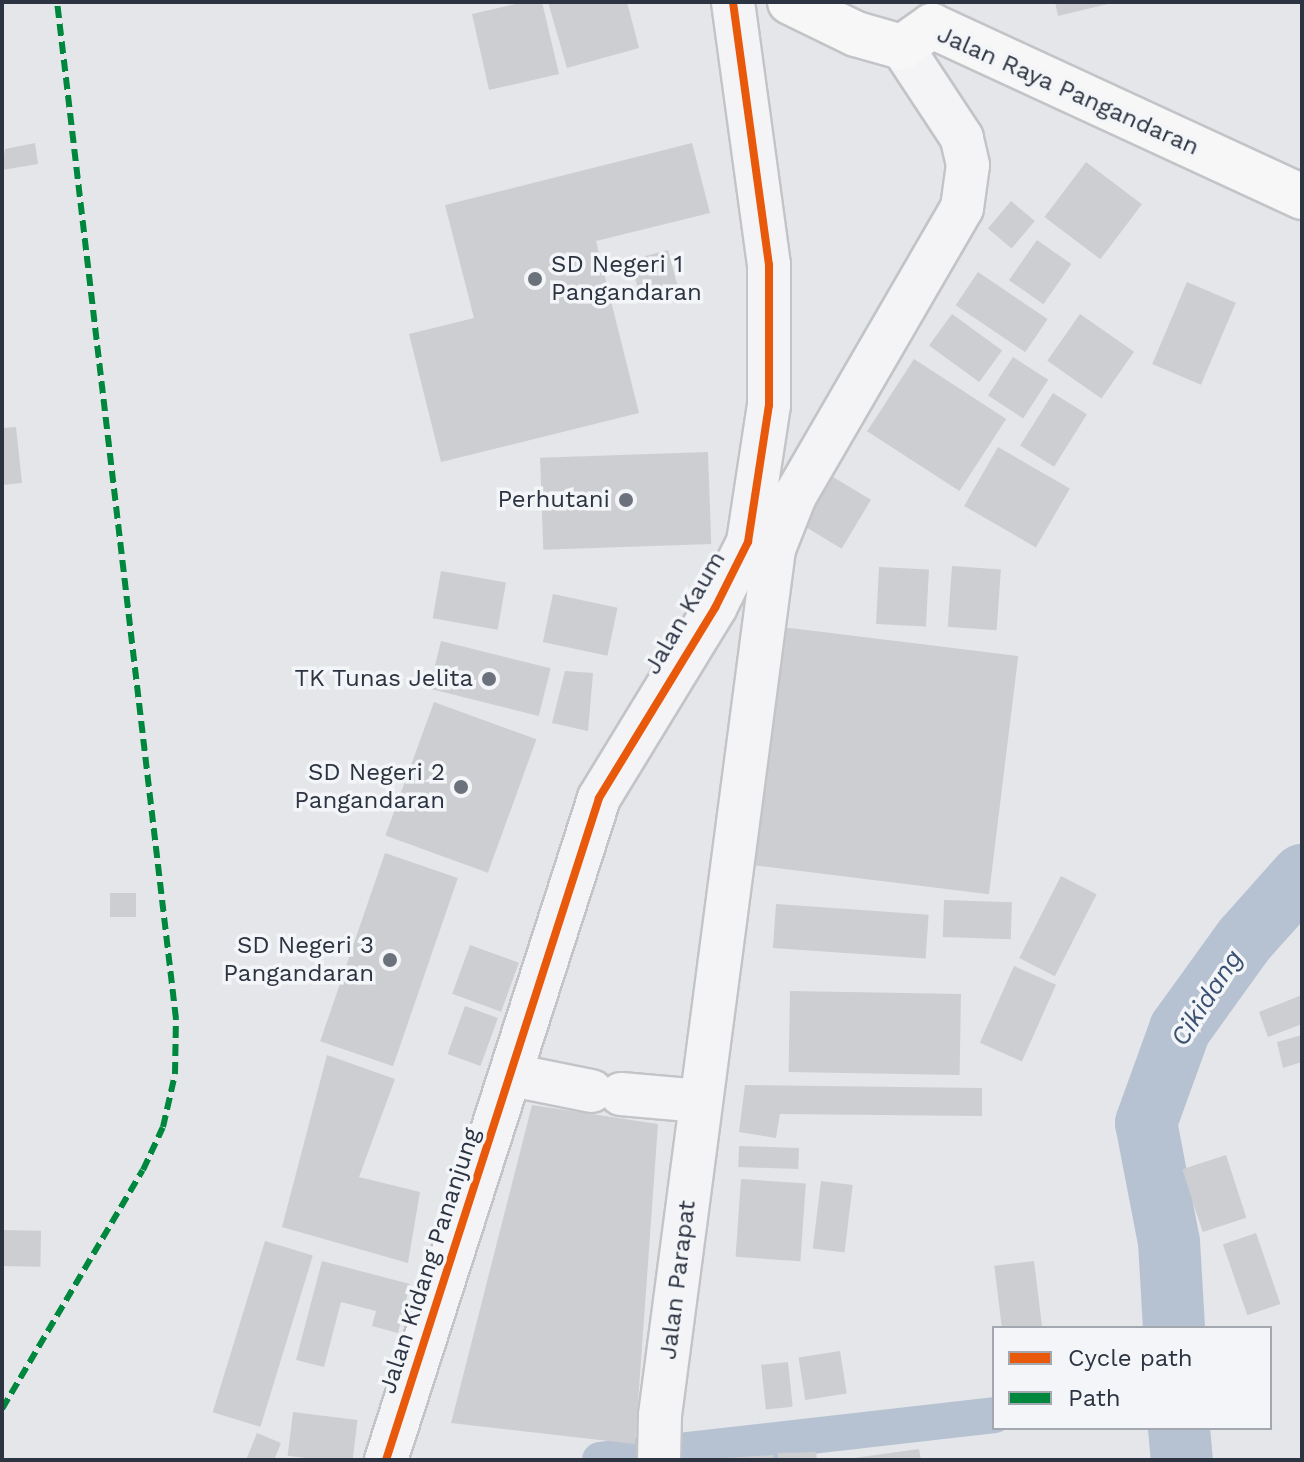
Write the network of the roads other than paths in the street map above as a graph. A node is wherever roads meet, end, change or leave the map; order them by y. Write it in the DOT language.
graph roads {
  1 [pos="733,2"];
  2 [pos="790,2"];
  3 [pos="925,25"];
  4 [pos="1302,197"];
  5 [pos="512,1075"];
  6 [pos="701,1101"];
  7 [pos="386,1460"];
  8 [pos="659,1460"];
  1 -- 5 [label="street, Jalan Kaum"];
  2 -- 3 [label="highway, Jalan Raya Pangandaran"];
  3 -- 4 [label="highway, Jalan Raya Pangandaran"];
  3 -- 6 [label="street"];
  5 -- 6 [label="street"];
  5 -- 7 [label="street, Jalan Kidang Pananjung"];
  6 -- 8 [label="street, Jalan Parapat"];
}
